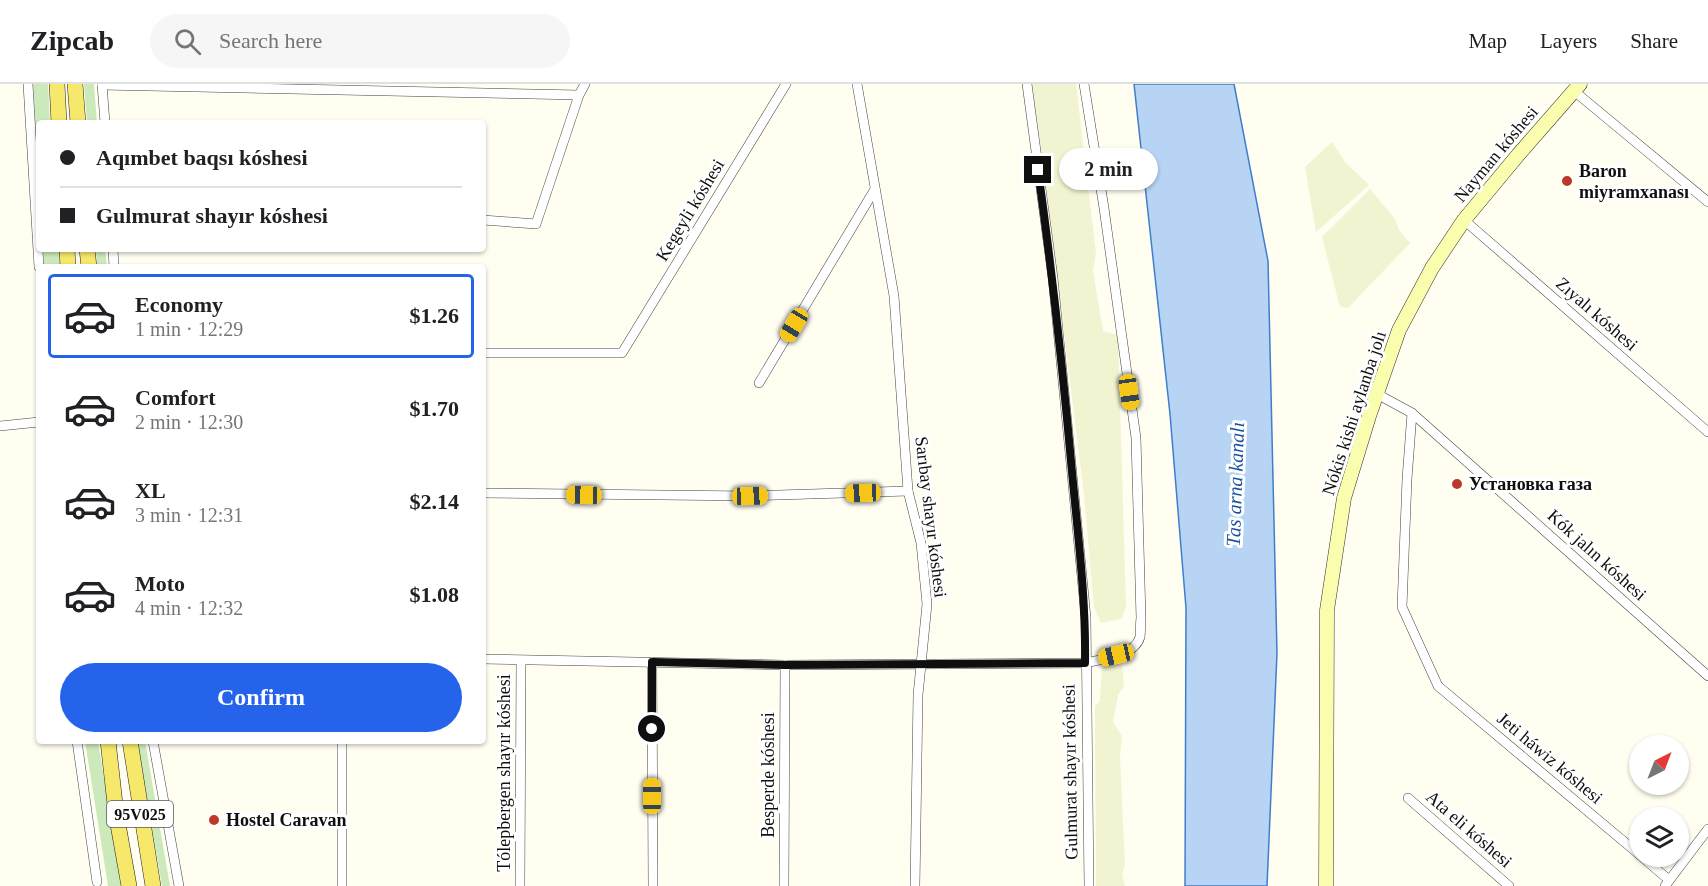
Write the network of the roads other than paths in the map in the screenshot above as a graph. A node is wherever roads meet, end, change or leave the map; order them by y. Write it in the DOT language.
graph roads {
  1 [pos="28,84"];
  2 [pos="57,84"];
  3 [pos="75,84"];
  4 [pos="585,84"];
  5 [pos="786,84"];
  6 [pos="857,84"];
  7 [pos="1026,84"];
  8 [pos="1084,84"];
  9 [pos="102,85"];
  10 [pos="1577,87"];
  11 [pos="579,95"];
  12 [pos="59,120"];
  13 [pos="78,120"];
  14 [pos="105,120"];
  15 [pos="875,189"];
  16 [pos="1708,202"];
  17 [pos="36,217"];
  18 [pos="486,220"];
  19 [pos="1464,220"];
  20 [pos="486,353"];
  21 [pos="759,383"];
  22 [pos="1377,394"];
  23 [pos="1412,413"];
  24 [pos="36,422"];
  25 [pos="0,426"];
  26 [pos="1708,432"];
  27 [pos="908,491"];
  28 [pos="486,493"];
  29 [pos="486,659"];
  30 [pos="521,661"];
  31 [pos="652,662"];
  32 [pos="1085,663"];
  33 [pos="785,665"];
  34 [pos="921,665"];
  35 [pos="1708,676"];
  36 [pos="77,744"];
  37 [pos="108,744"];
  38 [pos="130,744"];
  39 [pos="154,744"];
  40 [pos="342,744"];
  41 [pos="1408,798"];
  42 [pos="1708,829"];
  43 [pos="1629,847"];
  44 [pos="1651,867"];
  45 [pos="97,882"];
  46 [pos="1667,883"];
  47 [pos="129,886"];
  48 [pos="153,886"];
  49 [pos="179,886"];
  50 [pos="342,886"];
  51 [pos="520,886"];
  52 [pos="652,886"];
  53 [pos="784,886"];
  54 [pos="915,886"];
  55 [pos="1089,886"];
  56 [pos="1326,886"];
  57 [pos="1509,886"];
  1 -- 17 [label="street"];
  2 -- 12 [label="main road"];
  3 -- 13 [label="main road"];
  4 -- 11 [label="street"];
  5 -- 20 [label="street, Kegeyli kóshesi"];
  6 -- 15 [label="street, Sarıbay shayır kóshesi"];
  7 -- 32 [label="street, Gulmurat shayır kóshesi"];
  8 -- 32 [label="street"];
  9 -- 11 [label="street"];
  9 -- 14 [label="street"];
  10 -- 16 [label="street"];
  10 -- 19 [label="main road, Nayman kóshesi"];
  11 -- 18 [label="street"];
  15 -- 21 [label="street"];
  15 -- 27 [label="street, Sarıbay shayır kóshesi"];
  19 -- 22 [label="main road, Nókis kishi aylanba jolı"];
  19 -- 26 [label="street, Zıyalı kóshesi"];
  22 -- 23 [label="street, Kók jalın kóshesi"];
  22 -- 56 [label="main road, Nókis kishi aylanba jolı"];
  23 -- 35 [label="street, Kók jalın kóshesi"];
  23 -- 43 [label="street, Jeti háwiz kóshesi"];
  24 -- 25 [label="street"];
  27 -- 28 [label="street"];
  27 -- 34 [label="street, Sarıbay shayır kóshesi"];
  29 -- 30 [label="street"];
  30 -- 31 [label="street"];
  30 -- 51 [label="street, Tólepbergen shayır kóshesi"];
  31 -- 33 [label="street"];
  31 -- 52 [label="street"];
  32 -- 34 [label="street"];
  32 -- 55 [label="street, Gulmurat shayır kóshesi"];
  33 -- 34 [label="street"];
  33 -- 53 [label="street, Besperde kóshesi"];
  34 -- 54 [label="street, Sarıbay shayır kóshesi"];
  36 -- 45 [label="street"];
  37 -- 47 [label="main road, 95V025"];
  38 -- 48 [label="main road, 95V025"];
  39 -- 49 [label="street"];
  40 -- 50 [label="street"];
  41 -- 57 [label="street, Ata eli kóshesi"];
  42 -- 46 [label="street"];
  44 -- 46 [label="street, Jeti háwiz kóshesi"];
}
